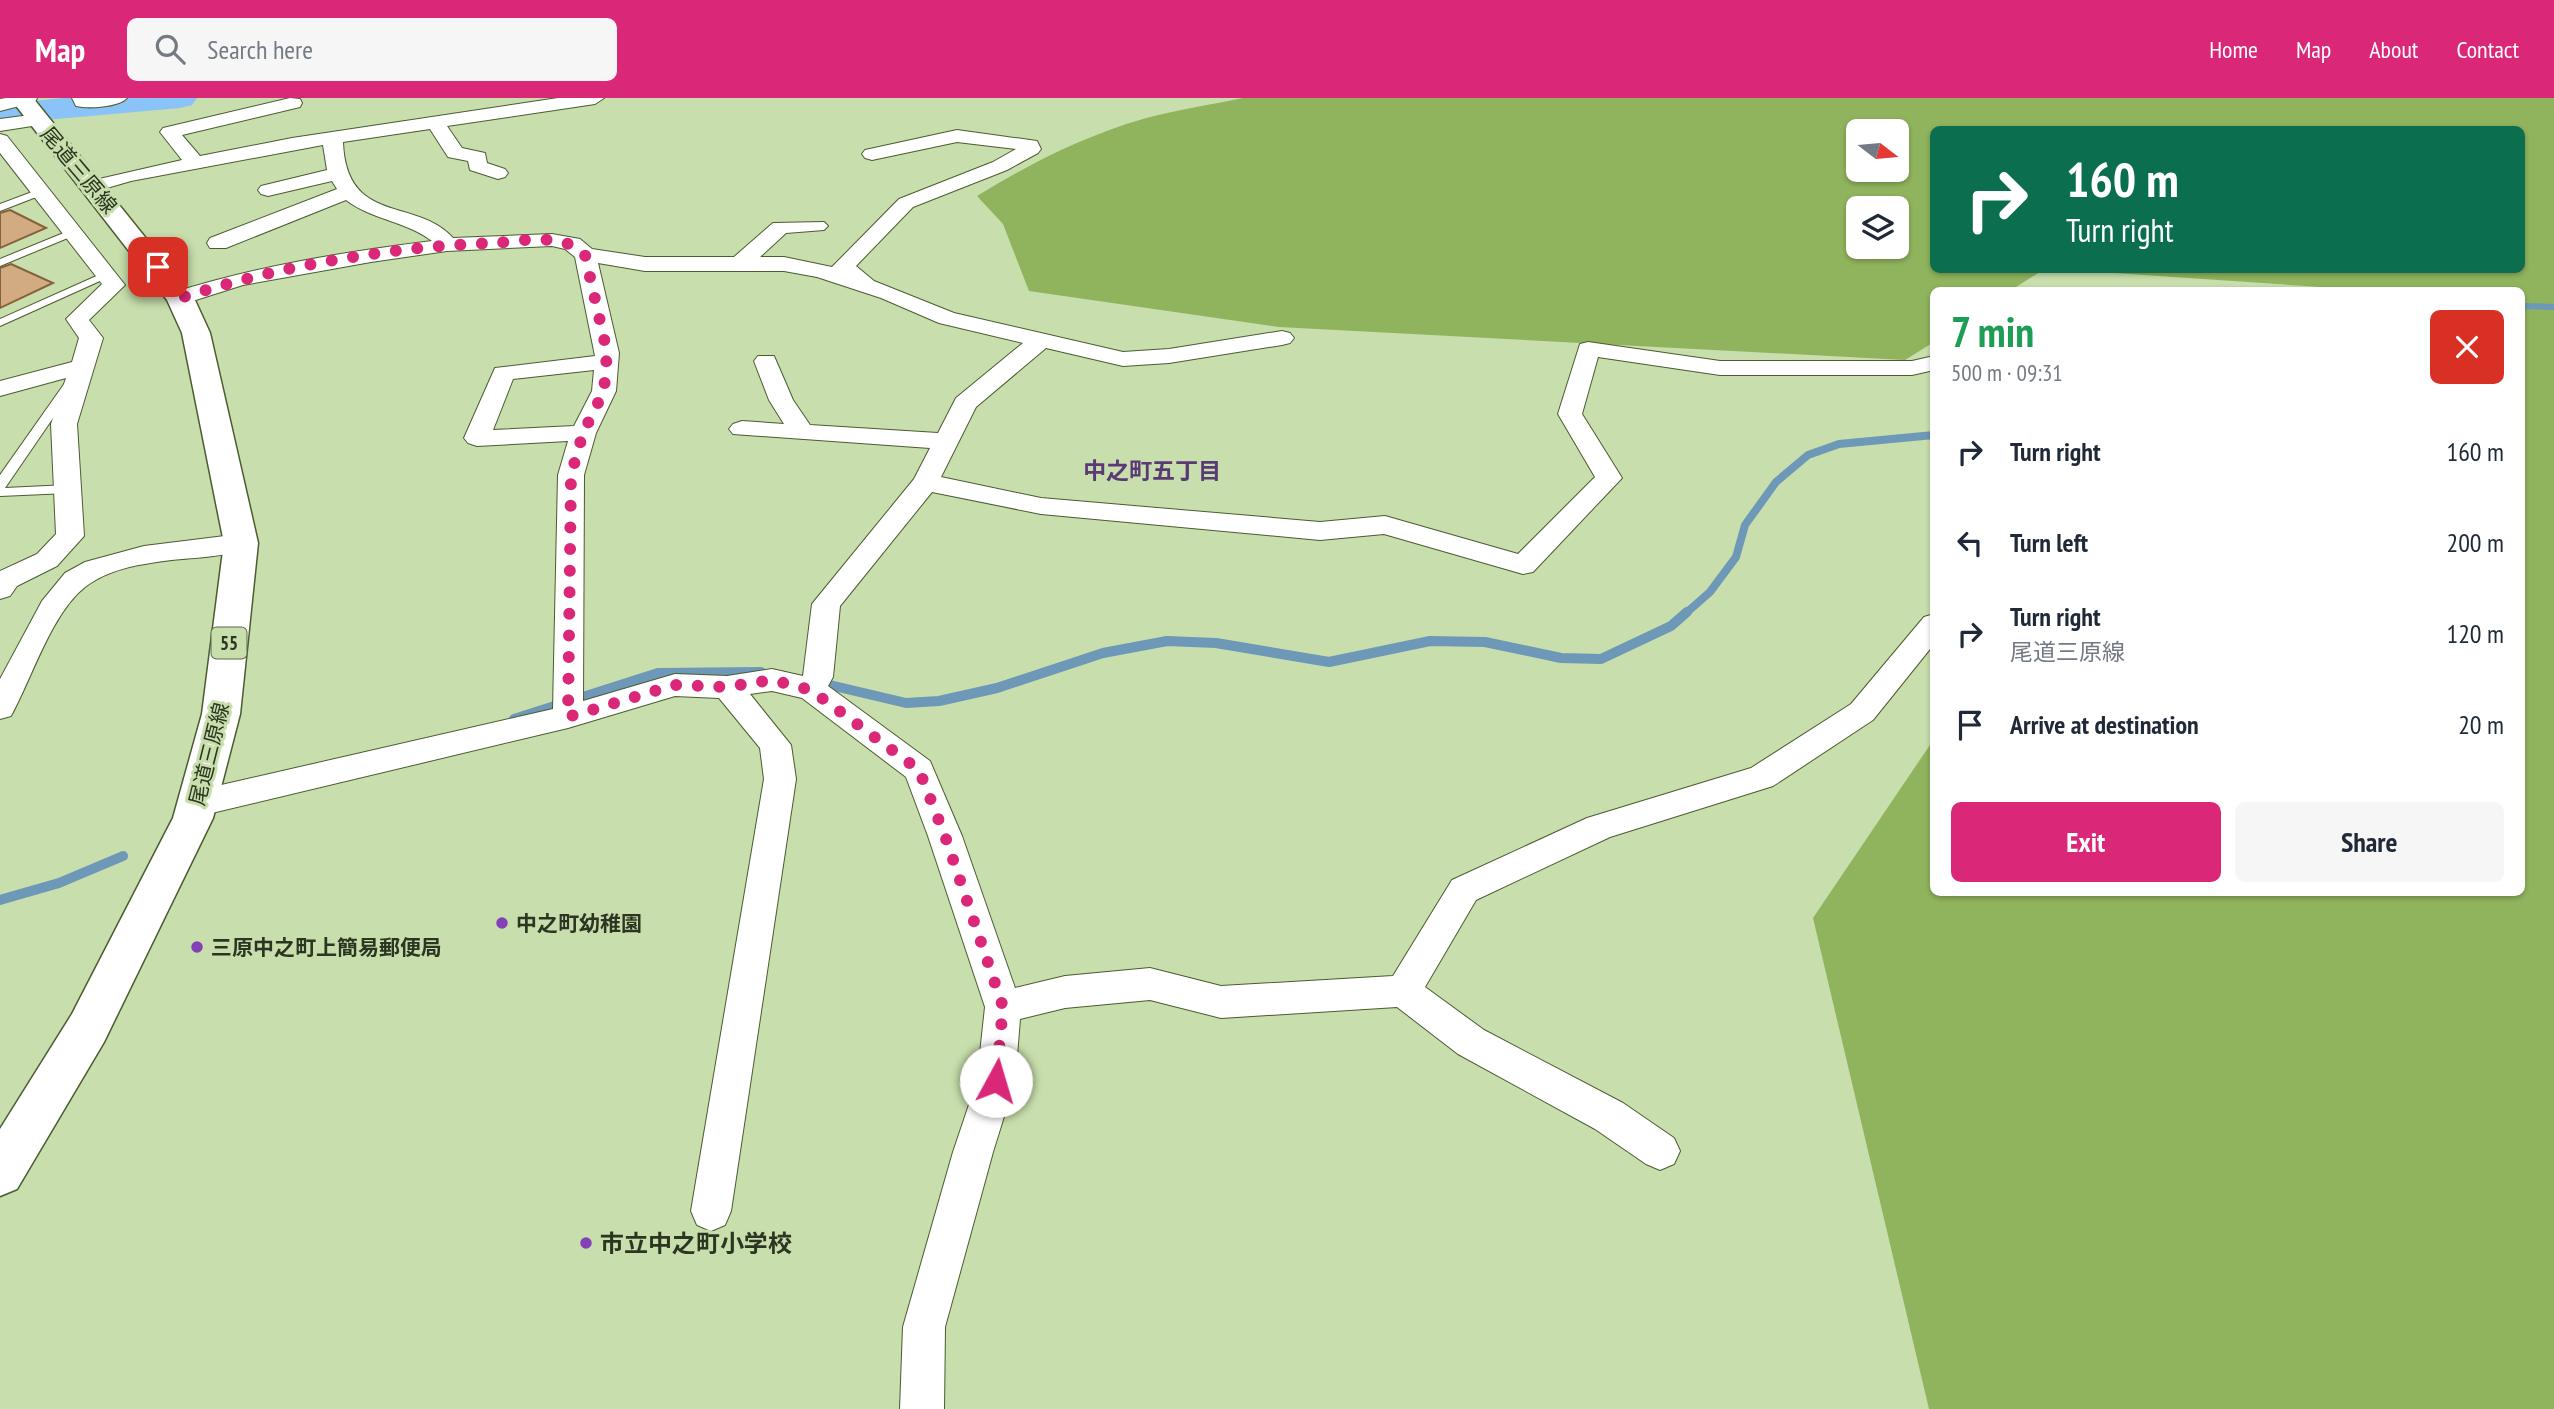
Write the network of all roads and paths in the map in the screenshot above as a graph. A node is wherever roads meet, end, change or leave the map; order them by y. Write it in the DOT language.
graph roads {
  1 [pos="81,98"];
  2 [pos="118,98"];
  3 [pos="595,98"];
  4 [pos="299,108"];
  5 [pos="15,122"];
  6 [pos="435,122"];
  7 [pos="333,138"];
  8 [pos="872,154"];
  9 [pos="195,163"];
  10 [pos="338,173"];
  11 [pos="498,173"];
  12 [pos="93,186"];
  13 [pos="268,190"];
  14 [pos="350,191"];
  15 [pos="40,192"];
  16 [pos="0,208"];
  17 [pos="817,226"];
  18 [pos="71,233"];
  19 [pos="218,243"];
  20 [pos="447,245"];
  21 [pos="585,255"];
  22 [pos="0,263"];
  23 [pos="739,265"];
  24 [pos="105,276"];
  25 [pos="867,286"];
  26 [pos="180,298"];
  27 [pos="0,323"];
  28 [pos="1282,338"];
  29 [pos="1040,341"];
  30 [pos="766,361"];
  31 [pos="606,362"];
  32 [pos="1930,364"];
  33 [pos="83,366"];
  34 [pos="0,389"];
  35 [pos="742,429"];
  36 [pos="583,433"];
  37 [pos="802,433"];
  38 [pos="946,441"];
  39 [pos="926,482"];
  40 [pos="0,485"];
  41 [pos="68,489"];
  42 [pos="0,492"];
  43 [pos="241,543"];
  44 [pos="0,589"];
  45 [pos="1930,629"];
  46 [pos="727,687"];
  47 [pos="811,690"];
  48 [pos="0,708"];
  49 [pos="568,717"];
  50 [pos="195,804"];
  51 [pos="1403,991"];
  52 [pos="1003,1007"];
  53 [pos="1660,1151"];
  54 [pos="0,1173"];
  55 [pos="711,1211"];
  56 [pos="922,1409"];
  1 -- 2 [label="street"];
  3 -- 6 [label="street"];
  4 -- 7 [label="street"];
  4 -- 9 [label="street"];
  5 -- 12 [label="main road, 尾道三原線 / 55"];
  5 -- 15 [label="street"];
  6 -- 7 [label="street"];
  6 -- 11 [label="street"];
  7 -- 9 [label="street"];
  7 -- 10 [label="street"];
  8 -- 25 [label="street"];
  9 -- 12 [label="street"];
  10 -- 13 [label="street"];
  10 -- 14 [label="street"];
  12 -- 26 [label="main road, 尾道三原線 / 55"];
  14 -- 19 [label="street"];
  14 -- 20 [label="street"];
  15 -- 16 [label="lane"];
  15 -- 18 [label="street"];
  17 -- 23 [label="street"];
  18 -- 22 [label="lane"];
  18 -- 24 [label="street"];
  20 -- 21 [label="street"];
  20 -- 26 [label="street"];
  21 -- 23 [label="street"];
  21 -- 31 [label="street"];
  23 -- 25 [label="street"];
  24 -- 27 [label="lane"];
  24 -- 33 [label="street"];
  25 -- 29 [label="street"];
  26 -- 43 [label="main road, 尾道三原線 / 55"];
  28 -- 29 [label="street"];
  29 -- 38 [label="street"];
  30 -- 37 [label="street"];
  31 -- 36 [label="street"];
  31 -- 36 [label="street"];
  32 -- 39 [label="street"];
  33 -- 34 [label="street"];
  33 -- 40 [label="lane"];
  33 -- 41 [label="street"];
  35 -- 37 [label="street"];
  36 -- 49 [label="street"];
  37 -- 38 [label="street"];
  38 -- 39 [label="street"];
  39 -- 47 [label="street"];
  41 -- 42 [label="lane"];
  41 -- 44 [label="street"];
  43 -- 48 [label="street"];
  43 -- 50 [label="main road, 尾道三原線 / 55"];
  45 -- 51 [label="street"];
  46 -- 47 [label="street"];
  46 -- 49 [label="street"];
  46 -- 55 [label="street"];
  47 -- 52 [label="street"];
  49 -- 50 [label="street"];
  50 -- 54 [label="main road, 尾道三原線 / 55"];
  51 -- 52 [label="street"];
  51 -- 53 [label="street"];
  52 -- 56 [label="street"];
}
